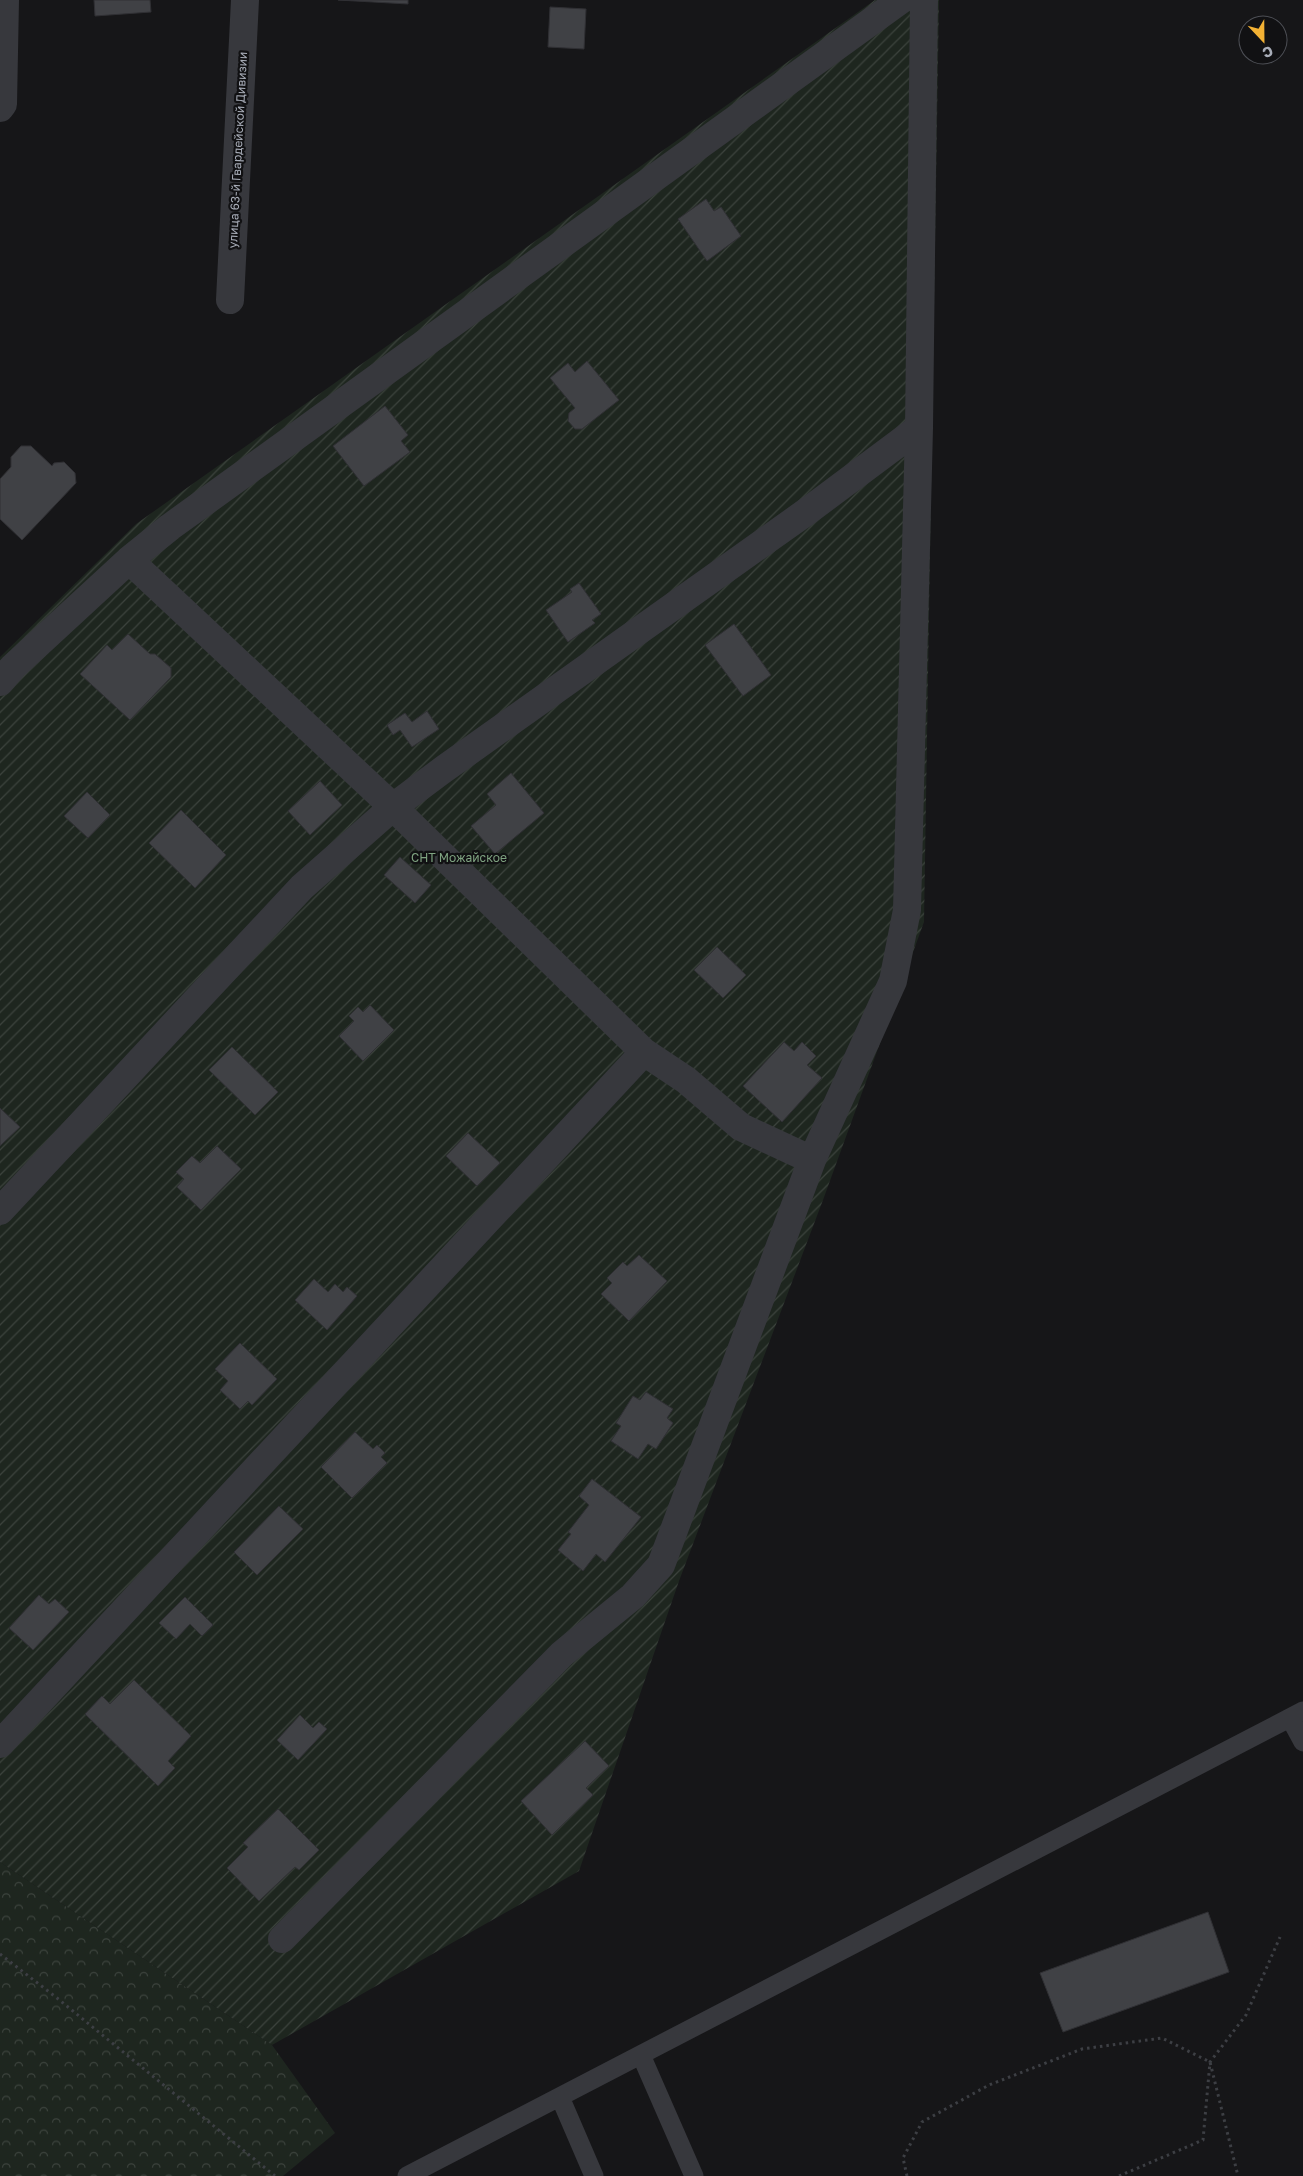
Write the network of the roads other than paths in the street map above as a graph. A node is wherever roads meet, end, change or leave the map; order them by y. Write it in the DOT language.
graph roads {
  1 [pos="4,0"];
  2 [pos="245,0"];
  3 [pos="901,0"];
  4 [pos="924,0"];
  5 [pos="0,108"];
  6 [pos="230,300"];
  7 [pos="919,428"];
  8 [pos="129,560"];
  9 [pos="0,682"];
  10 [pos="393,807"];
  11 [pos="644,1052"];
  12 [pos="812,1160"];
  13 [pos="0,1211"];
  14 [pos="1297,1715"];
  15 [pos="1303,1742"];
  16 [pos="0,1744"];
  17 [pos="282,1939"];
  18 [pos="642,2055"];
  19 [pos="560,2097"];
  20 [pos="408,2176"];
  21 [pos="594,2176"];
  22 [pos="694,2176"];
  1 -- 5 [label="street"];
  2 -- 6 [label="street, улица 63-й Гвардейской Дивизии"];
  3 -- 8 [label="street"];
  4 -- 7 [label="street"];
  7 -- 10 [label="street"];
  7 -- 12 [label="street"];
  8 -- 9 [label="street"];
  8 -- 10 [label="street"];
  10 -- 11 [label="street"];
  10 -- 13 [label="street"];
  11 -- 12 [label="street"];
  11 -- 16 [label="street"];
  12 -- 17 [label="street"];
  14 -- 15 [label="lane"];
  14 -- 18 [label="lane"];
  18 -- 19 [label="lane"];
  18 -- 22 [label="lane"];
  19 -- 20 [label="lane"];
  19 -- 21 [label="lane"];
}
